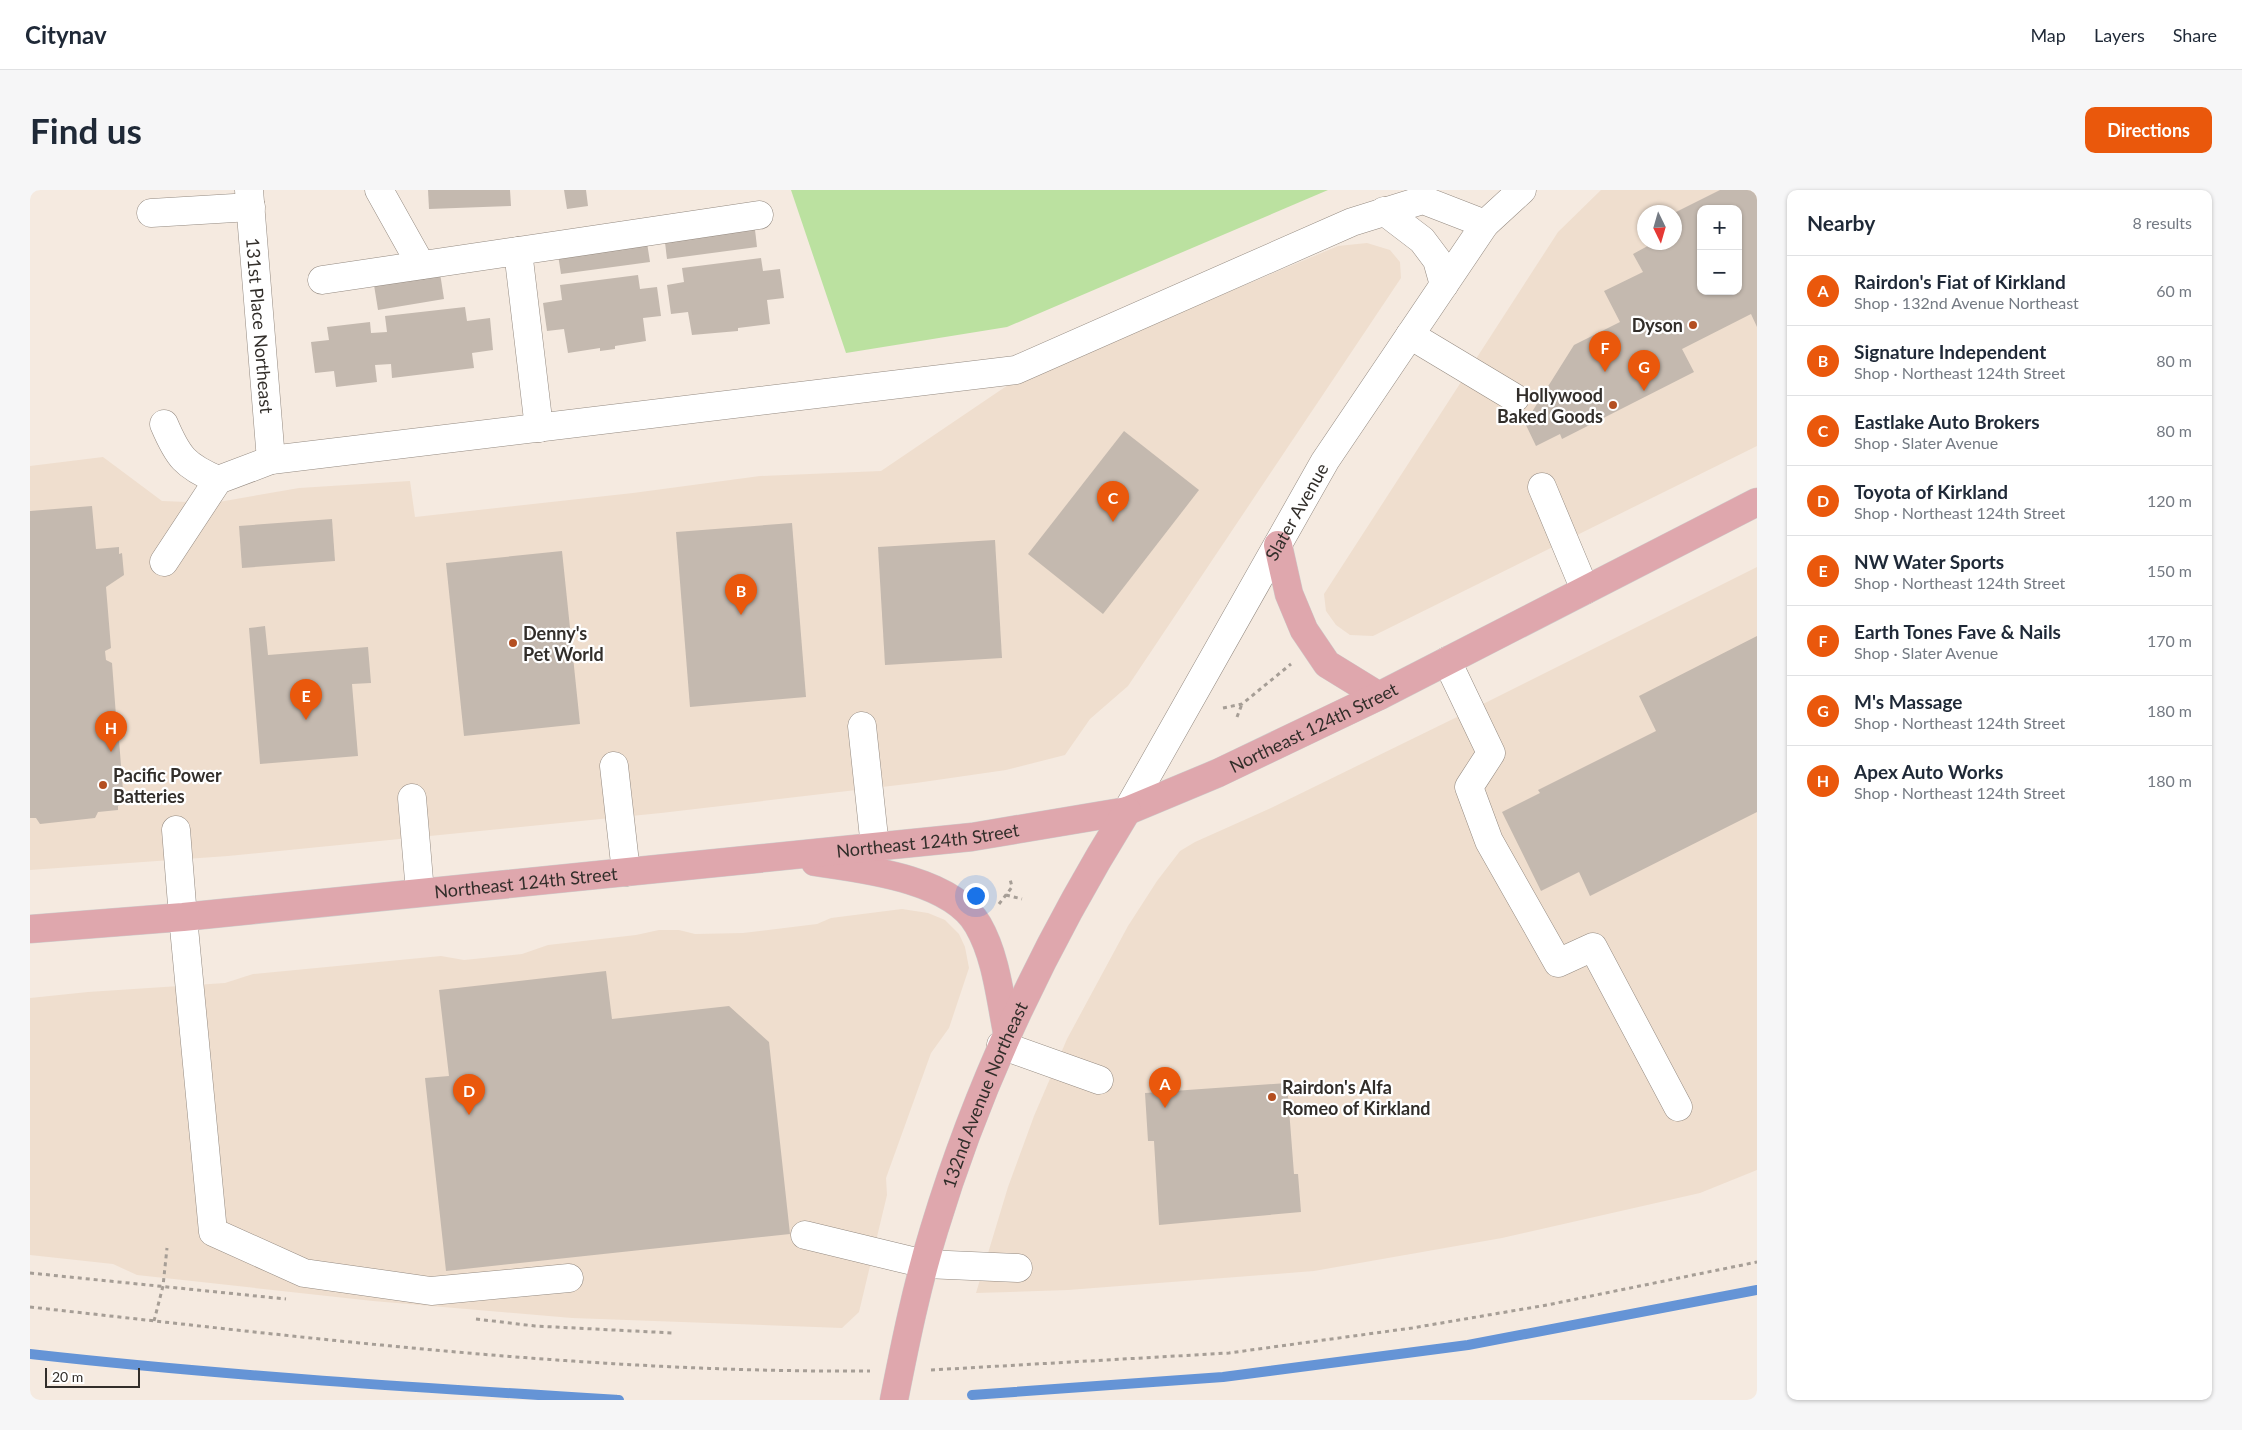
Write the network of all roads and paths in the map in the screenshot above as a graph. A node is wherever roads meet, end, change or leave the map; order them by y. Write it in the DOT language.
graph roads {
  1 [pos="379,190"];
  2 [pos="1522,190"];
  3 [pos="250,198"];
  4 [pos="1384,212"];
  5 [pos="151,214"];
  6 [pos="759,215"];
  7 [pos="1485,224"];
  8 [pos="518,251"];
  9 [pos="421,265"];
  10 [pos="322,280"];
  11 [pos="1444,285"];
  12 [pos="1410,335"];
  13 [pos="1515,398"];
  14 [pos="164,424"];
  15 [pos="539,428"];
  16 [pos="271,460"];
  17 [pos="218,480"];
  18 [pos="1542,487"];
  19 [pos="1757,502"];
  20 [pos="1278,546"];
  21 [pos="164,562"];
  22 [pos="1585,590"];
  23 [pos="1294,661"];
  24 [pos="1447,661"];
  25 [pos="1379,696"];
  26 [pos="1242,704"];
  27 [pos="1223,708"];
  28 [pos="1237,717"];
  29 [pos="862,726"];
  30 [pos="614,766"];
  31 [pos="412,798"];
  32 [pos="1127,811"];
  33 [pos="176,830"];
  34 [pos="875,847"];
  35 [pos="775,857"];
  36 [pos="626,872"];
  37 [pos="1010,879"];
  38 [pos="420,892"];
  39 [pos="1006,895"];
  40 [pos="1022,899"];
  41 [pos="996,907"];
  42 [pos="183,917"];
  43 [pos="30,929"];
  44 [pos="1004,1038"];
  45 [pos="1099,1080"];
  46 [pos="1678,1107"];
  47 [pos="805,1235"];
  48 [pos="167,1248"];
  49 [pos="1757,1262"];
  50 [pos="925,1264"];
  51 [pos="1018,1268"];
  52 [pos="569,1278"];
  53 [pos="30,1307"];
  54 [pos="154,1321"];
  55 [pos="953,1370"];
  56 [pos="854,1371"];
  57 [pos="894,1400"];
  1 -- 9 [label="street"];
  2 -- 7 [label="street, Slater Avenue"];
  3 -- 5 [label="street"];
  3 -- 16 [label="street, 131st Place Northeast"];
  4 -- 7 [label="street"];
  4 -- 11 [label="street"];
  4 -- 15 [label="street"];
  6 -- 8 [label="street"];
  7 -- 11 [label="street, Slater Avenue"];
  8 -- 9 [label="street"];
  8 -- 15 [label="street"];
  9 -- 10 [label="street"];
  11 -- 12 [label="street, Slater Avenue"];
  12 -- 13 [label="street"];
  12 -- 20 [label="street, Slater Avenue"];
  14 -- 17 [label="street"];
  15 -- 16 [label="street"];
  16 -- 17 [label="street"];
  17 -- 21 [label="street"];
  18 -- 22 [label="street"];
  19 -- 22 [label="main road, Northeast 124th Street"];
  20 -- 25 [label="main road"];
  20 -- 32 [label="street, Slater Avenue"];
  22 -- 24 [label="main road, Northeast 124th Street"];
  23 -- 26 [label="path"];
  24 -- 25 [label="main road, Northeast 124th Street"];
  24 -- 46 [label="street"];
  25 -- 32 [label="main road, Northeast 124th Street"];
  26 -- 27 [label="path"];
  26 -- 28 [label="path"];
  29 -- 34 [label="street"];
  30 -- 36 [label="street"];
  31 -- 38 [label="street"];
  32 -- 34 [label="main road, Northeast 124th Street"];
  32 -- 44 [label="main road, 132nd Avenue Northeast"];
  33 -- 42 [label="street"];
  34 -- 35 [label="main road, Northeast 124th Street"];
  35 -- 36 [label="main road, Northeast 124th Street"];
  35 -- 44 [label="main road"];
  36 -- 38 [label="main road, Northeast 124th Street"];
  37 -- 39 [label="path"];
  38 -- 42 [label="main road, Northeast 124th Street"];
  39 -- 40 [label="path"];
  39 -- 41 [label="path"];
  42 -- 43 [label="main road, Northeast 124th Street"];
  42 -- 52 [label="street"];
  44 -- 45 [label="street"];
  44 -- 50 [label="main road, 132nd Avenue Northeast"];
  47 -- 50 [label="street"];
  48 -- 54 [label="path"];
  49 -- 55 [label="path"];
  50 -- 51 [label="street"];
  50 -- 57 [label="main road, 132nd Avenue Northeast"];
  53 -- 54 [label="path"];
  54 -- 56 [label="path"];
}
